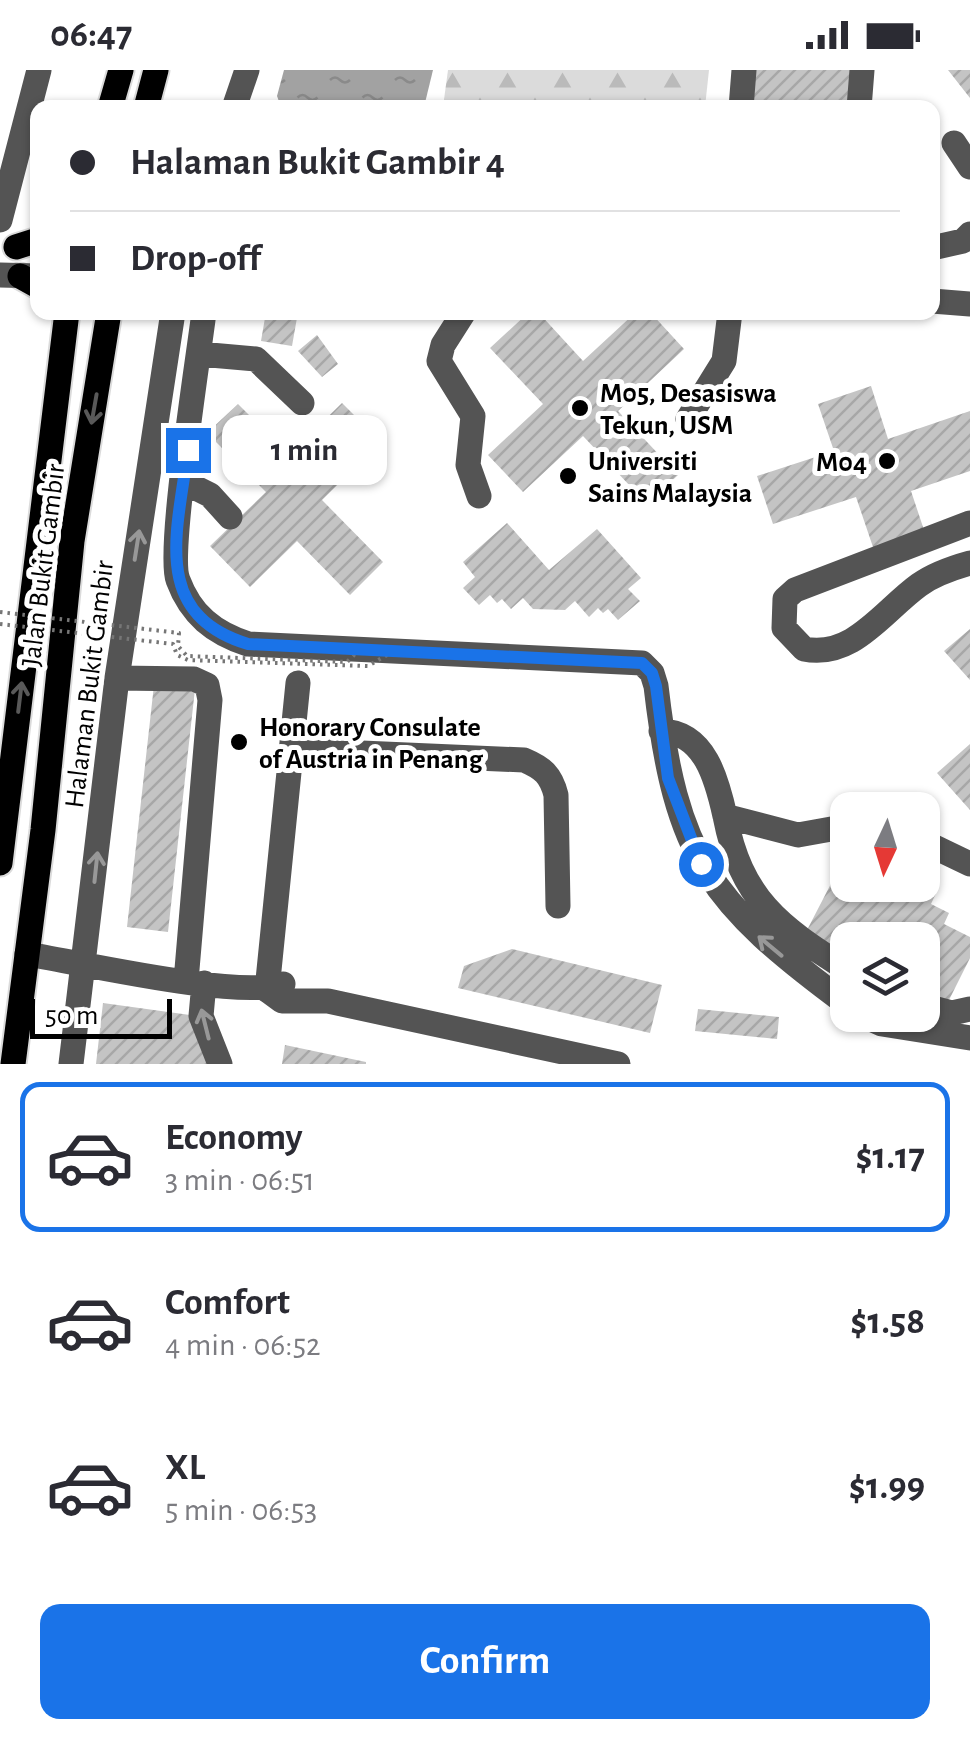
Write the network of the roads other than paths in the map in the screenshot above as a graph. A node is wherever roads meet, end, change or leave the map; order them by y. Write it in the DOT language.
graph roads {
  1 [pos="40,70"];
  2 [pos="121,70"];
  3 [pos="156,70"];
  4 [pos="247,70"];
  5 [pos="744,70"];
  6 [pos="862,70"];
  7 [pos="32,100"];
  8 [pos="112,100"];
  9 [pos="148,100"];
  10 [pos="237,100"];
  11 [pos="742,100"];
  12 [pos="860,100"];
  13 [pos="30,108"];
  14 [pos="954,143"];
  15 [pos="970,167"];
  16 [pos="0,220"];
  17 [pos="970,234"];
  18 [pos="940,246"];
  19 [pos="940,302"];
  20 [pos="970,304"];
  21 [pos="56,320"];
  22 [pos="67,320"];
  23 [pos="108,320"];
  24 [pos="172,320"];
  25 [pos="203,320"];
  26 [pos="459,320"];
  27 [pos="729,320"];
  28 [pos="62,350"];
  29 [pos="199,354"];
  30 [pos="302,402"];
  31 [pos="688,420"];
  32 [pos="184,482"];
  33 [pos="479,496"];
  34 [pos="230,516"];
  35 [pos="970,522"];
  36 [pos="970,563"];
  37 [pos="116,678"];
  38 [pos="298,682"];
  39 [pos="661,731"];
  40 [pos="293,750"];
  41 [pos="725,816"];
  42 [pos="830,829"];
  43 [pos="940,850"];
  44 [pos="0,863"];
  45 [pos="970,864"];
  46 [pos="558,906"];
  47 [pos="27,954"];
  48 [pos="830,958"];
  49 [pos="85,964"];
  50 [pos="195,982"];
  51 [pos="268,990"];
  52 [pos="830,991"];
  53 [pos="940,1009"];
  54 [pos="970,1009"];
  55 [pos="932,1032"];
  56 [pos="970,1038"];
  57 [pos="13,1064"];
  58 [pos="71,1064"];
  59 [pos="220,1064"];
  60 [pos="618,1064"];
  1 -- 7 [label="street"];
  2 -- 8 [label="main road"];
  3 -- 9 [label="main road"];
  4 -- 10 [label="street"];
  5 -- 11 [label="street"];
  6 -- 12 [label="street"];
  13 -- 16 [label="street"];
  14 -- 15 [label="street"];
  17 -- 18 [label="street"];
  19 -- 20 [label="street"];
  21 -- 28 [label="main road"];
  22 -- 28 [label="main road, Jalan Bukit Gambir"];
  23 -- 47 [label="main road, Jalan Bukit Gambir, one-way"];
  37 -- 24 [label="street, Halaman Bukit Gambir, one-way"];
  25 -- 29 [label="street"];
  26 -- 33 [label="street"];
  27 -- 31 [label="street"];
  44 -- 28 [label="main road, Jalan Bukit Gambir, one-way"];
  29 -- 30 [label="street"];
  29 -- 32 [label="street"];
  32 -- 34 [label="street"];
  32 -- 39 [label="street"];
  35 -- 36 [label="street"];
  49 -- 37 [label="street, Halaman Bukit Gambir, one-way"];
  37 -- 50 [label="street"];
  38 -- 40 [label="street"];
  39 -- 41 [label="street"];
  52 -- 39 [label="street, one-way"];
  40 -- 46 [label="street"];
  40 -- 51 [label="street"];
  41 -- 42 [label="street"];
  41 -- 48 [label="street"];
  43 -- 45 [label="street"];
  47 -- 49 [label="street"];
  47 -- 57 [label="main road, Jalan Bukit Gambir"];
  49 -- 50 [label="street"];
  49 -- 58 [label="street, Halaman Bukit Gambir"];
  50 -- 51 [label="street"];
  59 -- 50 [label="street, one-way"];
  51 -- 60 [label="street"];
  53 -- 54 [label="street"];
  55 -- 56 [label="street"];
}
